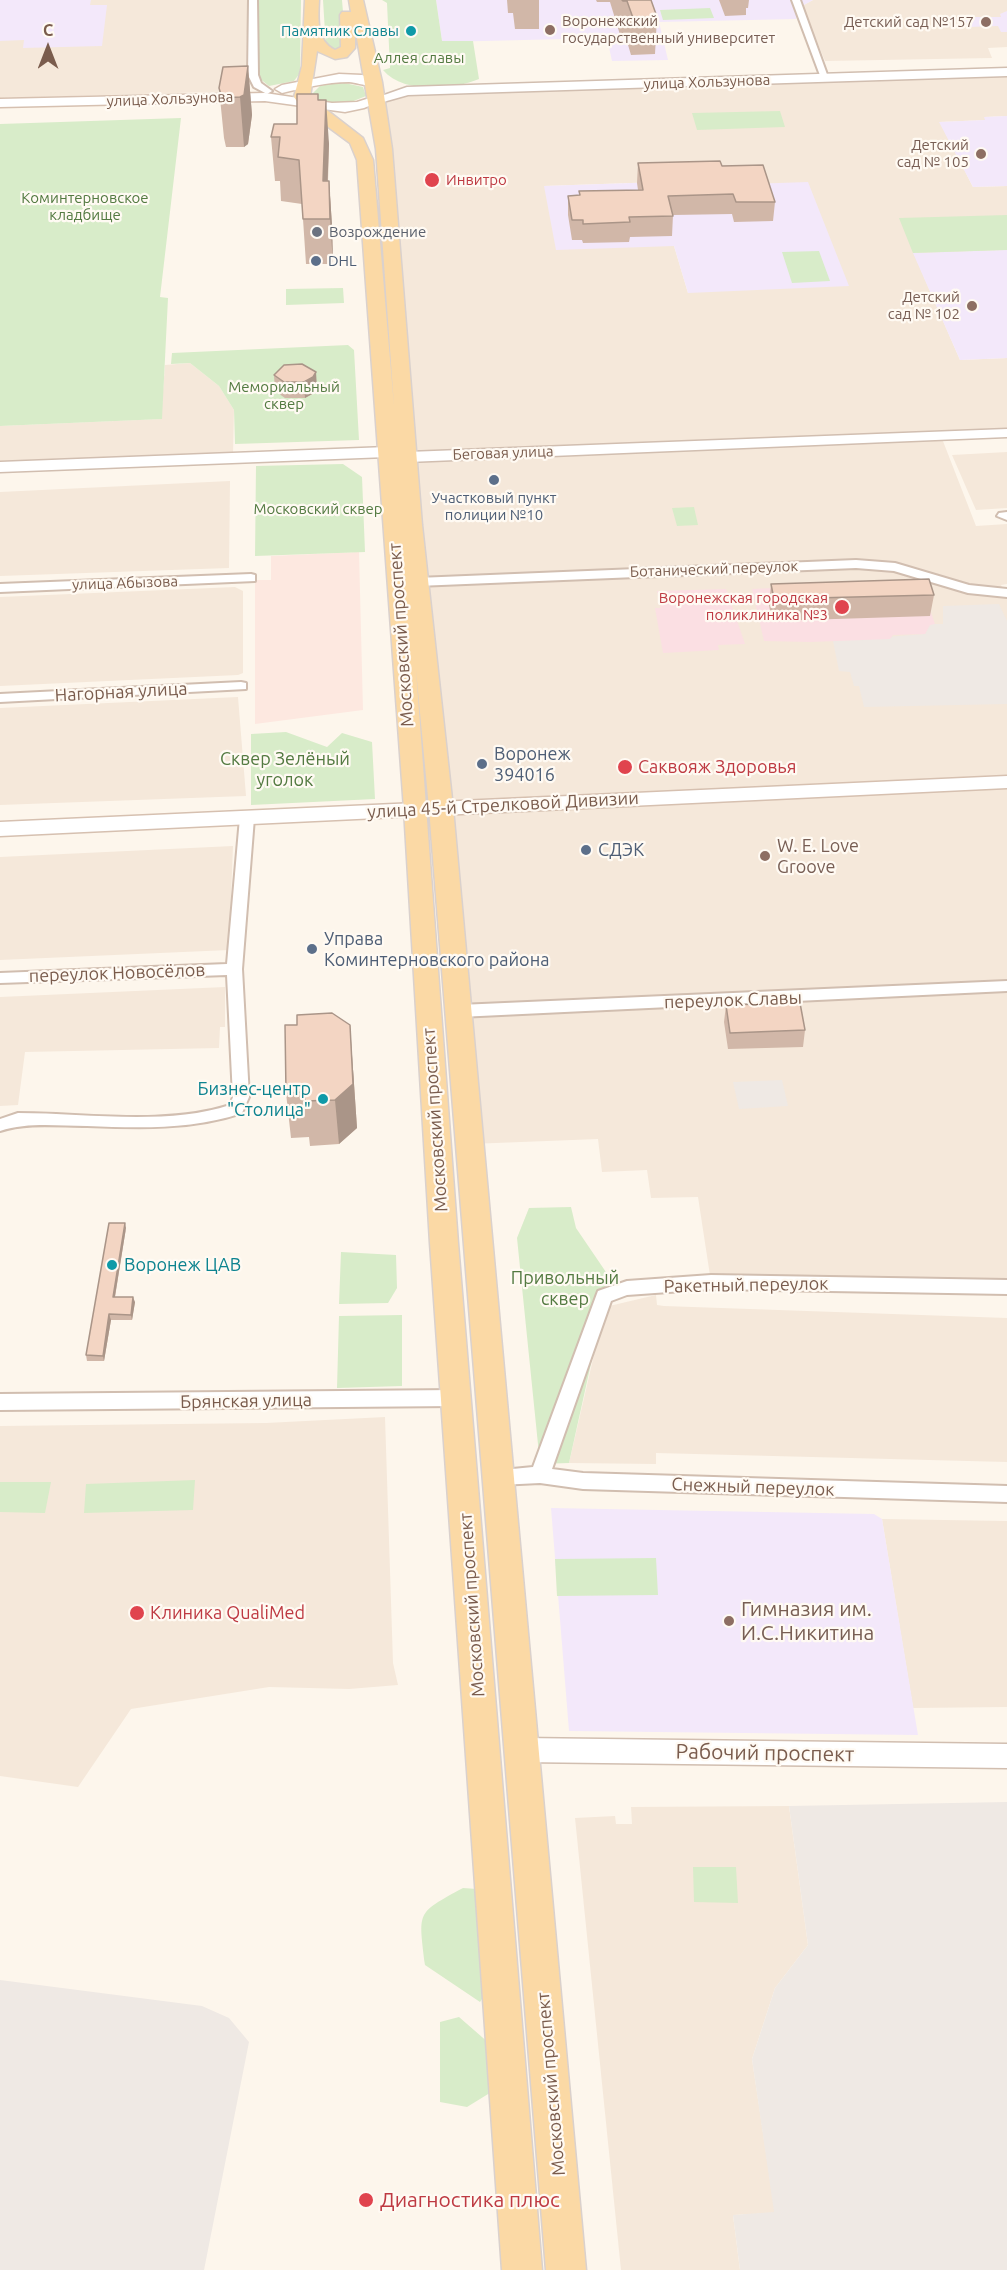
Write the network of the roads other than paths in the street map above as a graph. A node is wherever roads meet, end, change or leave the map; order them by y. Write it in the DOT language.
graph roads {
  1 [pos="253,0"];
  2 [pos="312,0"];
  3 [pos="346,0"];
  4 [pos="356,0"];
  5 [pos="796,0"];
  6 [pos="311,27"];
  7 [pos="1007,72"];
  8 [pos="826,78"];
  9 [pos="305,83"];
  10 [pos="267,91"];
  11 [pos="375,91"];
  12 [pos="0,102"];
  13 [pos="306,104"];
  14 [pos="1007,433"];
  15 [pos="398,454"];
  16 [pos="0,467"];
  17 [pos="251,578"];
  18 [pos="417,582"];
  19 [pos="0,588"];
  20 [pos="1007,592"];
  21 [pos="241,686"];
  22 [pos="0,698"];
  23 [pos="1007,782"];
  24 [pos="441,808"];
  25 [pos="416,809"];
  26 [pos="246,818"];
  27 [pos="0,830"];
  28 [pos="234,969"];
  29 [pos="0,978"];
  30 [pos="1007,986"];
  31 [pos="459,1011"];
  32 [pos="0,1125"];
  33 [pos="1007,1287"];
  34 [pos="492,1396"];
  35 [pos="456,1398"];
  36 [pos="0,1402"];
  37 [pos="540,1474"];
  38 [pos="499,1477"];
  39 [pos="1007,1494"];
  40 [pos="522,1750"];
  41 [pos="1007,1756"];
  42 [pos="522,2270"];
  43 [pos="566,2270"];
  1 -- 10 [label="street"];
  2 -- 6 [label="main road"];
  3 -- 6 [label="main road"];
  4 -- 11 [label="main road, Московский проспект"];
  5 -- 8 [label="street"];
  6 -- 9 [label="main road"];
  7 -- 8 [label="street, улица Хользунова"];
  8 -- 11 [label="street, улица Хользунова"];
  9 -- 10 [label="main road, улица Хользунова"];
  9 -- 11 [label="main road, улица Хользунова"];
  9 -- 13 [label="main road"];
  10 -- 12 [label="main road, улица Хользунова"];
  11 -- 13 [label="main road, улица Хользунова"];
  11 -- 15 [label="main road, Московский проспект"];
  12 -- 13 [label="main road, улица Хользунова"];
  13 -- 15 [label="main road, Московский проспект"];
  14 -- 15 [label="street, Беговая улица"];
  15 -- 16 [label="street, Беговая улица"];
  15 -- 18 [label="main road, Московский проспект"];
  15 -- 25 [label="main road, Московский проспект"];
  17 -- 19 [label="street, улица Абызова"];
  18 -- 20 [label="street, Ботанический переулок"];
  18 -- 24 [label="main road, Московский проспект"];
  21 -- 22 [label="street, Нагорная улица"];
  23 -- 24 [label="main road, улица 45-й Стрелковой Дивизии"];
  24 -- 25 [label="main road, улица 45-й Стрелковой Дивизии"];
  24 -- 31 [label="main road, Московский проспект"];
  25 -- 26 [label="main road, улица 45-й Стрелковой Дивизии"];
  25 -- 35 [label="main road, Московский проспект"];
  26 -- 27 [label="main road, улица 45-й Стрелковой Дивизии"];
  26 -- 28 [label="street"];
  28 -- 29 [label="street, переулок Новосёлов"];
  28 -- 32 [label="street"];
  30 -- 31 [label="street, переулок Славы"];
  31 -- 34 [label="main road, Московский проспект"];
  33 -- 37 [label="street, Ракетный переулок"];
  34 -- 35 [label="main road, Брянская улица"];
  34 -- 38 [label="main road, Московский проспект"];
  35 -- 36 [label="street, Брянская улица"];
  35 -- 42 [label="main road, Московский проспект"];
  37 -- 38 [label="street, Снежный переулок"];
  37 -- 39 [label="street, Снежный переулок"];
  38 -- 40 [label="main road, Московский проспект"];
  40 -- 41 [label="street, Рабочий проспект"];
  40 -- 43 [label="main road, Московский проспект"];
}
